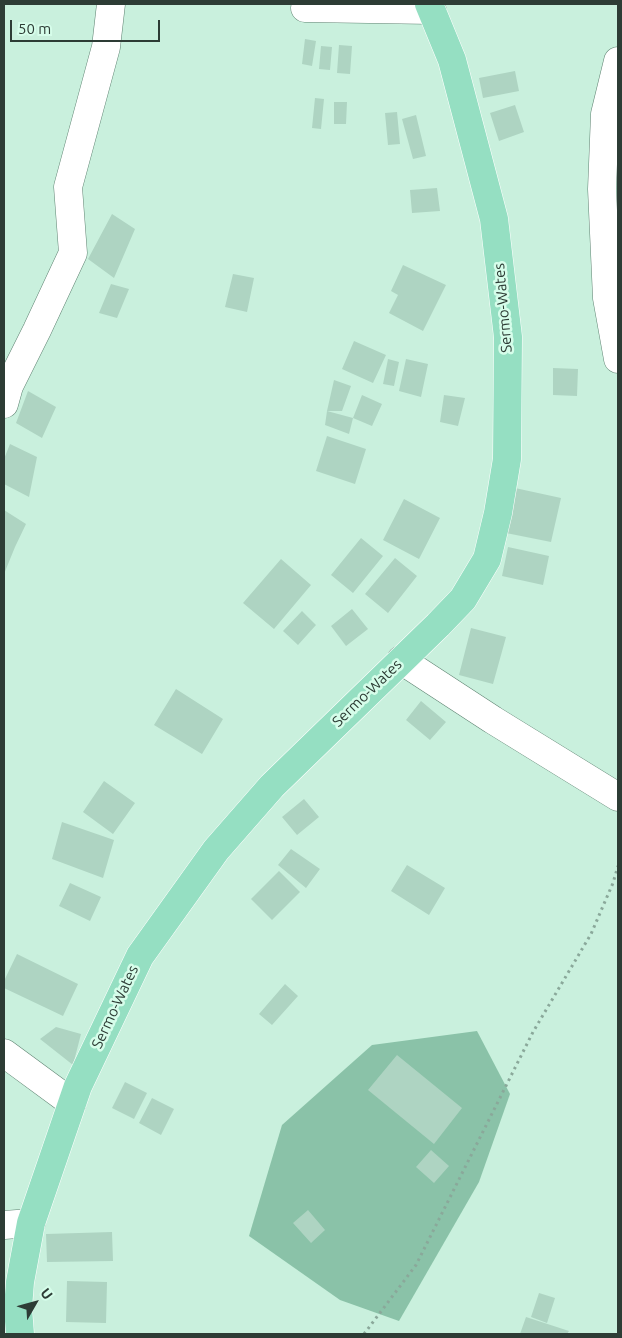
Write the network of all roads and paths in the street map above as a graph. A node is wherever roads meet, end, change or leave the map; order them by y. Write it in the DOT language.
graph roads {
  1 [pos="111,4"];
  2 [pos="431,7"];
  3 [pos="305,8"];
  4 [pos="618,61"];
  5 [pos="618,359"];
  6 [pos="4,404"];
  7 [pos="401,660"];
  8 [pos="618,797"];
  9 [pos="618,866"];
  10 [pos="4,1053"];
  11 [pos="72,1104"];
  12 [pos="31,1223"];
  13 [pos="4,1225"];
  14 [pos="14,1317"];
  15 [pos="364,1334"];
  1 -- 6 [label="street"];
  2 -- 3 [label="street"];
  2 -- 7 [label="main road, Sermo-Wates"];
  4 -- 5 [label="street"];
  7 -- 8 [label="street"];
  7 -- 11 [label="main road, Sermo-Wates"];
  9 -- 15 [label="path"];
  10 -- 11 [label="street"];
  11 -- 12 [label="main road, Sermo-Wates"];
  12 -- 13 [label="street"];
  12 -- 14 [label="main road, Sermo-Wates"];
}
